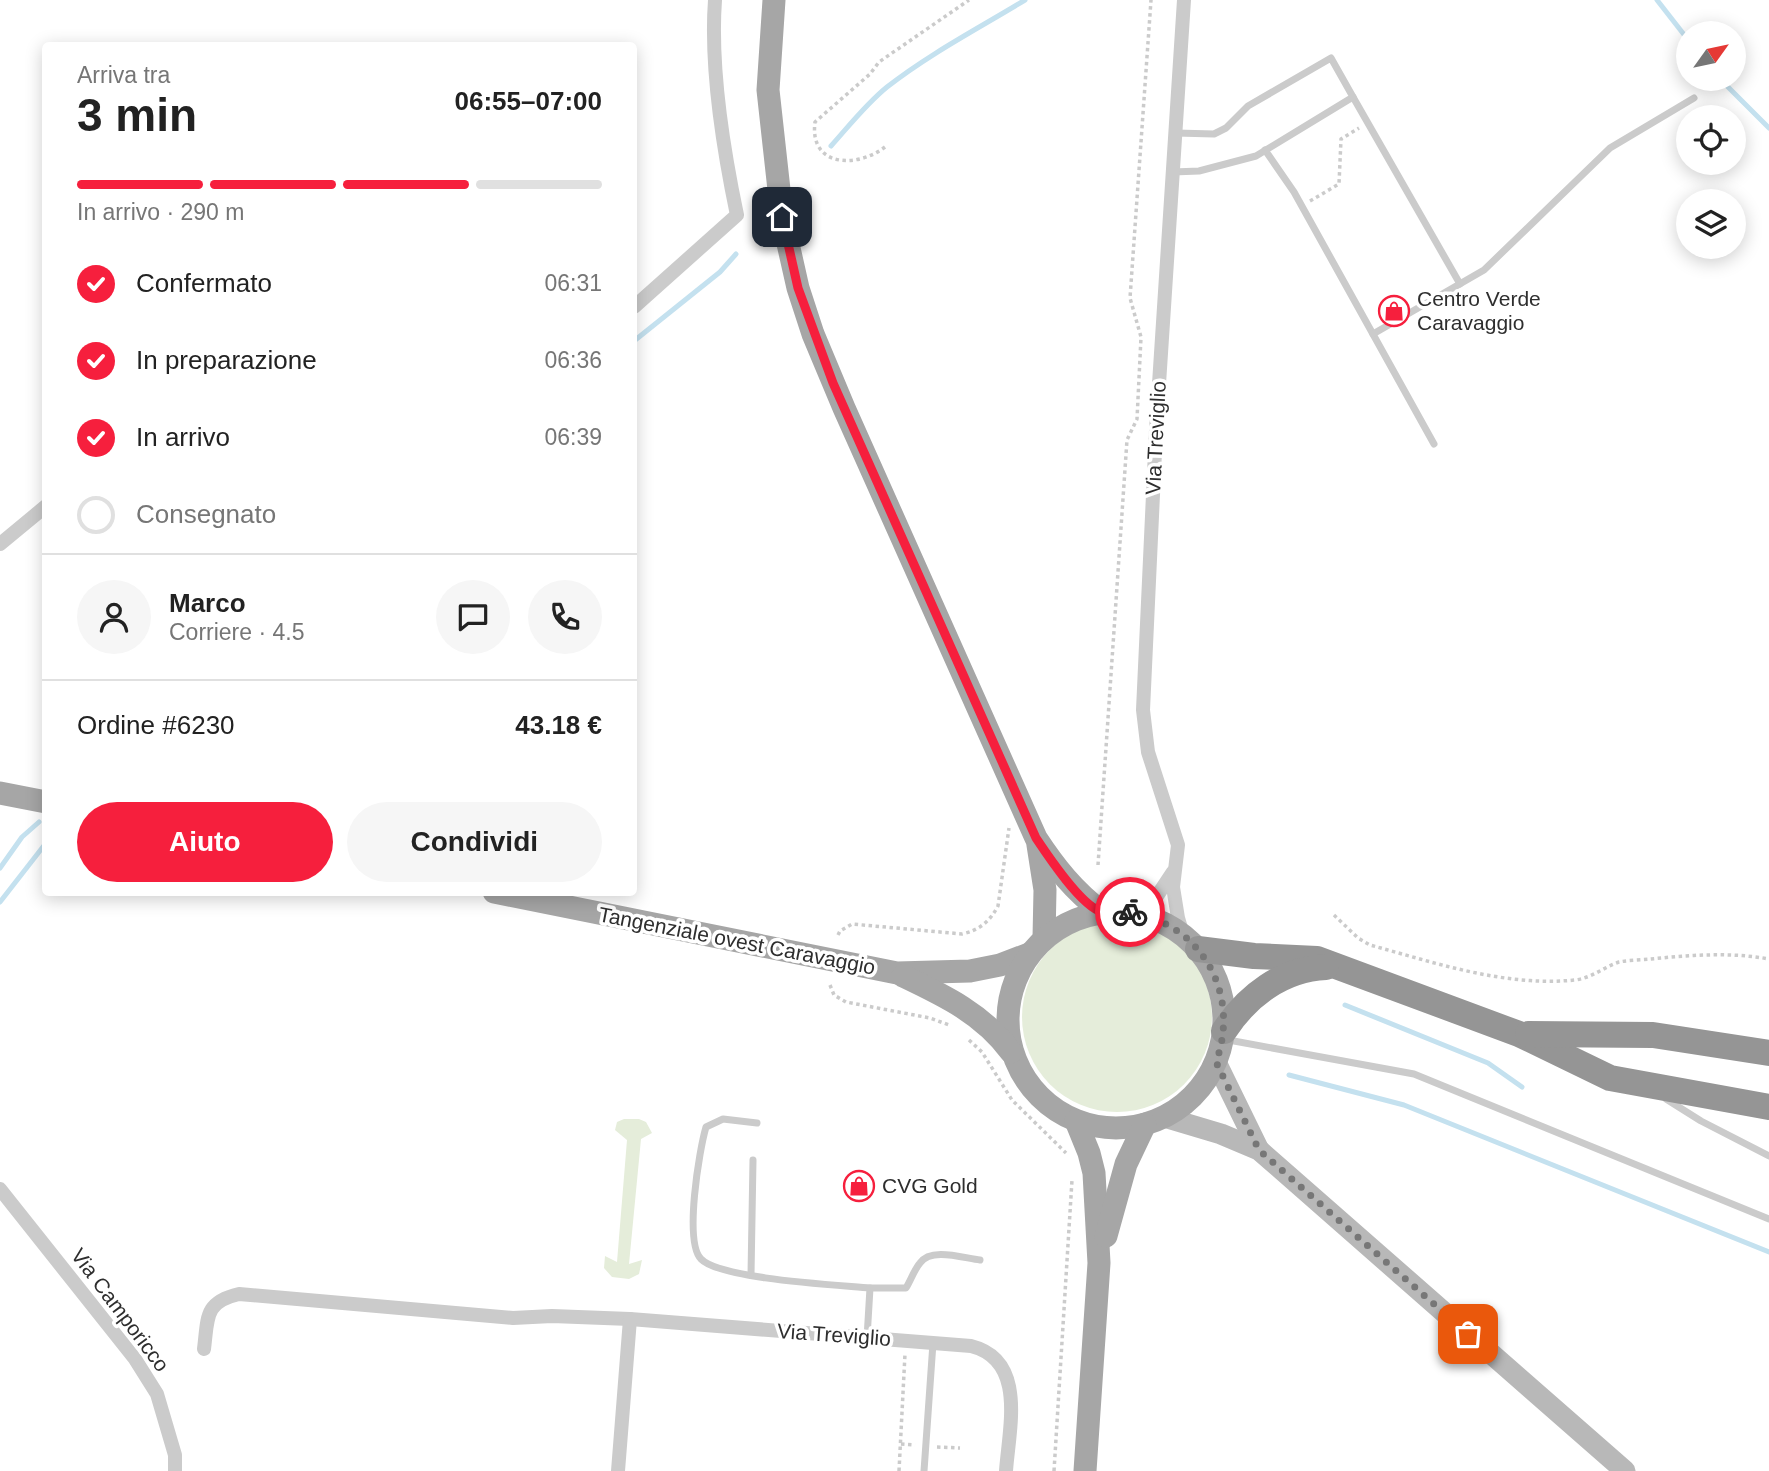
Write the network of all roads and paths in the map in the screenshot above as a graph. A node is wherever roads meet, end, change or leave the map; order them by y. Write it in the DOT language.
graph roads {
  1 [pos="715,0"];
  2 [pos="774,0"];
  3 [pos="970,0"];
  4 [pos="1151,0"];
  5 [pos="1184,0"];
  6 [pos="1353,97"];
  7 [pos="1694,99"];
  8 [pos="1368,123"];
  9 [pos="1175,133"];
  10 [pos="886,147"];
  11 [pos="1265,150"];
  12 [pos="1173,172"];
  13 [pos="1302,205"];
  14 [pos="1460,284"];
  15 [pos="637,304"];
  16 [pos="1373,334"];
  17 [pos="1434,444"];
  18 [pos="42,509"];
  19 [pos="0,544"];
  20 [pos="0,793"];
  21 [pos="42,801"];
  22 [pos="1009,829"];
  23 [pos="1036,838"];
  24 [pos="1098,865"];
  25 [pos="1174,871"];
  26 [pos="514,896"];
  27 [pos="1102,912"];
  28 [pos="1132,912"];
  29 [pos="1334,915"];
  30 [pos="838,935"];
  31 [pos="1190,942"];
  32 [pos="1036,946"];
  33 [pos="1769,959"];
  34 [pos="1338,967"];
  35 [pos="897,973"];
  36 [pos="830,985"];
  37 [pos="954,1028"];
  38 [pos="962,1034"];
  39 [pos="1519,1034"];
  40 [pos="1223,1035"];
  41 [pos="1769,1053"];
  42 [pos="1013,1055"];
  43 [pos="1216,1062"];
  44 [pos="1645,1085"];
  45 [pos="1769,1107"];
  46 [pos="1076,1121"];
  47 [pos="1154,1121"];
  48 [pos="757,1123"];
  49 [pos="1259,1150"];
  50 [pos="1769,1156"];
  51 [pos="752,1160"];
  52 [pos="1070,1160"];
  53 [pos="1073,1173"];
  54 [pos="0,1189"];
  55 [pos="1769,1219"];
  56 [pos="980,1260"];
  57 [pos="1099,1263"];
  58 [pos="751,1275"];
  59 [pos="870,1288"];
  60 [pos="630,1319"];
  61 [pos="867,1338"];
  62 [pos="933,1343"];
  63 [pos="204,1349"];
  64 [pos="913,1353"];
  65 [pos="901,1444"];
  66 [pos="915,1445"];
  67 [pos="935,1446"];
  68 [pos="960,1448"];
  69 [pos="1084,1466"];
  70 [pos="175,1471"];
  71 [pos="618,1471"];
  72 [pos="899,1471"];
  73 [pos="925,1471"];
  74 [pos="1006,1471"];
  75 [pos="1054,1471"];
  76 [pos="1625,1471"];
  1 -- 15 [label="street"];
  2 -- 23 [label="main road"];
  3 -- 10 [label="path"];
  4 -- 24 [label="path"];
  5 -- 9 [label="street, Via Treviglio"];
  6 -- 8 [label="lane"];
  6 -- 9 [label="lane"];
  6 -- 11 [label="lane"];
  7 -- 14 [label="lane"];
  8 -- 13 [label="path"];
  8 -- 14 [label="lane"];
  9 -- 12 [label="street, Via Treviglio"];
  11 -- 12 [label="lane"];
  11 -- 13 [label="lane"];
  12 -- 25 [label="street, Via Treviglio"];
  13 -- 16 [label="lane"];
  14 -- 16 [label="lane"];
  16 -- 17 [label="lane"];
  18 -- 19 [label="street"];
  20 -- 21 [label="main road"];
  22 -- 30 [label="path"];
  23 -- 27 [label="main road"];
  23 -- 32 [label="main road"];
  25 -- 28 [label="street"];
  25 -- 31 [label="street, Via Treviglio"];
  26 -- 35 [label="main road, Tangenziale ovest Caravaggio"];
  27 -- 28 [label="main road"];
  27 -- 32 [label="main road"];
  28 -- 31 [label="main road"];
  29 -- 33 [label="path"];
  31 -- 34 [label="highway"];
  31 -- 40 [label="main road"];
  32 -- 35 [label="main road, Tangenziale ovest Caravaggio"];
  32 -- 42 [label="main road"];
  34 -- 39 [label="highway"];
  34 -- 40 [label="highway"];
  35 -- 42 [label="main road, Tangenziale ovest Caravaggio"];
  36 -- 37 [label="path"];
  38 -- 52 [label="path"];
  39 -- 41 [label="highway"];
  39 -- 44 [label="highway"];
  40 -- 43 [label="main road"];
  40 -- 55 [label="lane"];
  42 -- 46 [label="main road"];
  43 -- 47 [label="main road"];
  43 -- 49 [label="main road"];
  44 -- 45 [label="highway"];
  44 -- 50 [label="lane"];
  46 -- 47 [label="main road"];
  46 -- 57 [label="main road"];
  47 -- 49 [label="main road"];
  47 -- 57 [label="main road"];
  48 -- 58 [label="lane"];
  49 -- 76 [label="main road"];
  51 -- 58 [label="lane"];
  53 -- 75 [label="path"];
  54 -- 70 [label="street, Via Camporicco"];
  56 -- 59 [label="lane"];
  57 -- 69 [label="main road"];
  58 -- 59 [label="lane"];
  59 -- 61 [label="lane"];
  60 -- 61 [label="street, Via Treviglio"];
  60 -- 63 [label="street, Via Treviglio"];
  60 -- 71 [label="street"];
  61 -- 62 [label="street, Via Treviglio"];
  62 -- 73 [label="lane"];
  62 -- 74 [label="street, Via Treviglio"];
  64 -- 65 [label="path"];
  65 -- 66 [label="path"];
  65 -- 72 [label="path"];
  67 -- 68 [label="path"];
}
